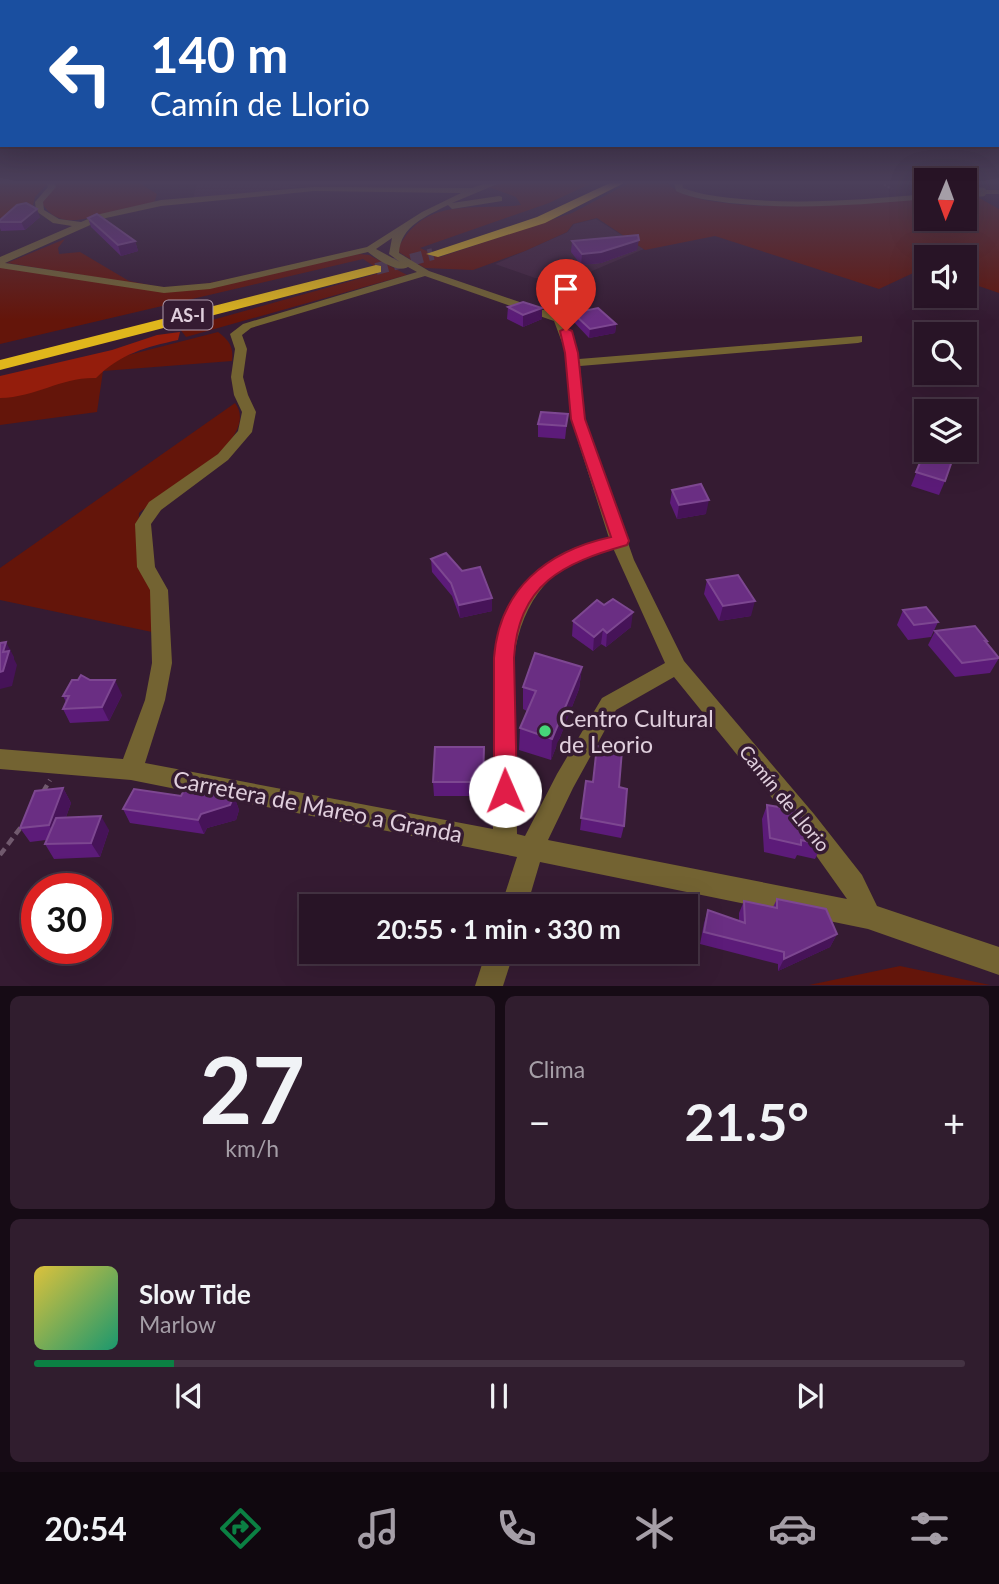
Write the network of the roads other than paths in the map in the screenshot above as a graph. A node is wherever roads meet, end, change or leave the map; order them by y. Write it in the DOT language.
graph roads {
  1 [pos="75,228"];
  2 [pos="403,228"];
  3 [pos="404,228"];
  4 [pos="495,228"];
  5 [pos="513,228"];
  6 [pos="371,261"];
  7 [pos="0,263"];
  8 [pos="421,271"];
  9 [pos="106,331"];
  10 [pos="858,339"];
  11 [pos="0,354"];
  12 [pos="572,363"];
  13 [pos="0,367"];
  14 [pos="621,541"];
  15 [pos="677,666"];
  16 [pos="0,759"];
  17 [pos="131,770"];
  18 [pos="505,843"];
  19 [pos="532,848"];
  20 [pos="518,894"];
  21 [pos="868,916"];
  22 [pos="999,961"];
  23 [pos="496,964"];
  24 [pos="489,985"];
  1 -- 7 [label="street"];
  2 -- 6 [label="street"];
  3 -- 8 [label="street, Camín de Llorio"];
  4 -- 5 [label="highway"];
  6 -- 7 [label="street"];
  6 -- 8 [label="street, Camín de Llorio"];
  6 -- 9 [label="highway, AS-I"];
  8 -- 12 [label="street, Camín de Llorio"];
  8 -- 17 [label="street"];
  9 -- 11 [label="highway"];
  9 -- 13 [label="highway"];
  10 -- 12 [label="street"];
  12 -- 14 [label="street, Camín de Llorio"];
  14 -- 15 [label="street, Camín de Llorio"];
  14 -- 18 [label="street"];
  15 -- 19 [label="street"];
  15 -- 21 [label="street, Camín de Llorio"];
  16 -- 17 [label="street, Carretera de Mareo a Granda"];
  17 -- 18 [label="street, Carretera de Mareo a Granda"];
  18 -- 19 [label="street, Carretera de Mareo a Granda"];
  19 -- 20 [label="street"];
  19 -- 21 [label="street, Carretera de Mareo a Granda"];
  21 -- 22 [label="street, Carretera de Mareo a Granda"];
  23 -- 24 [label="street"];
}
